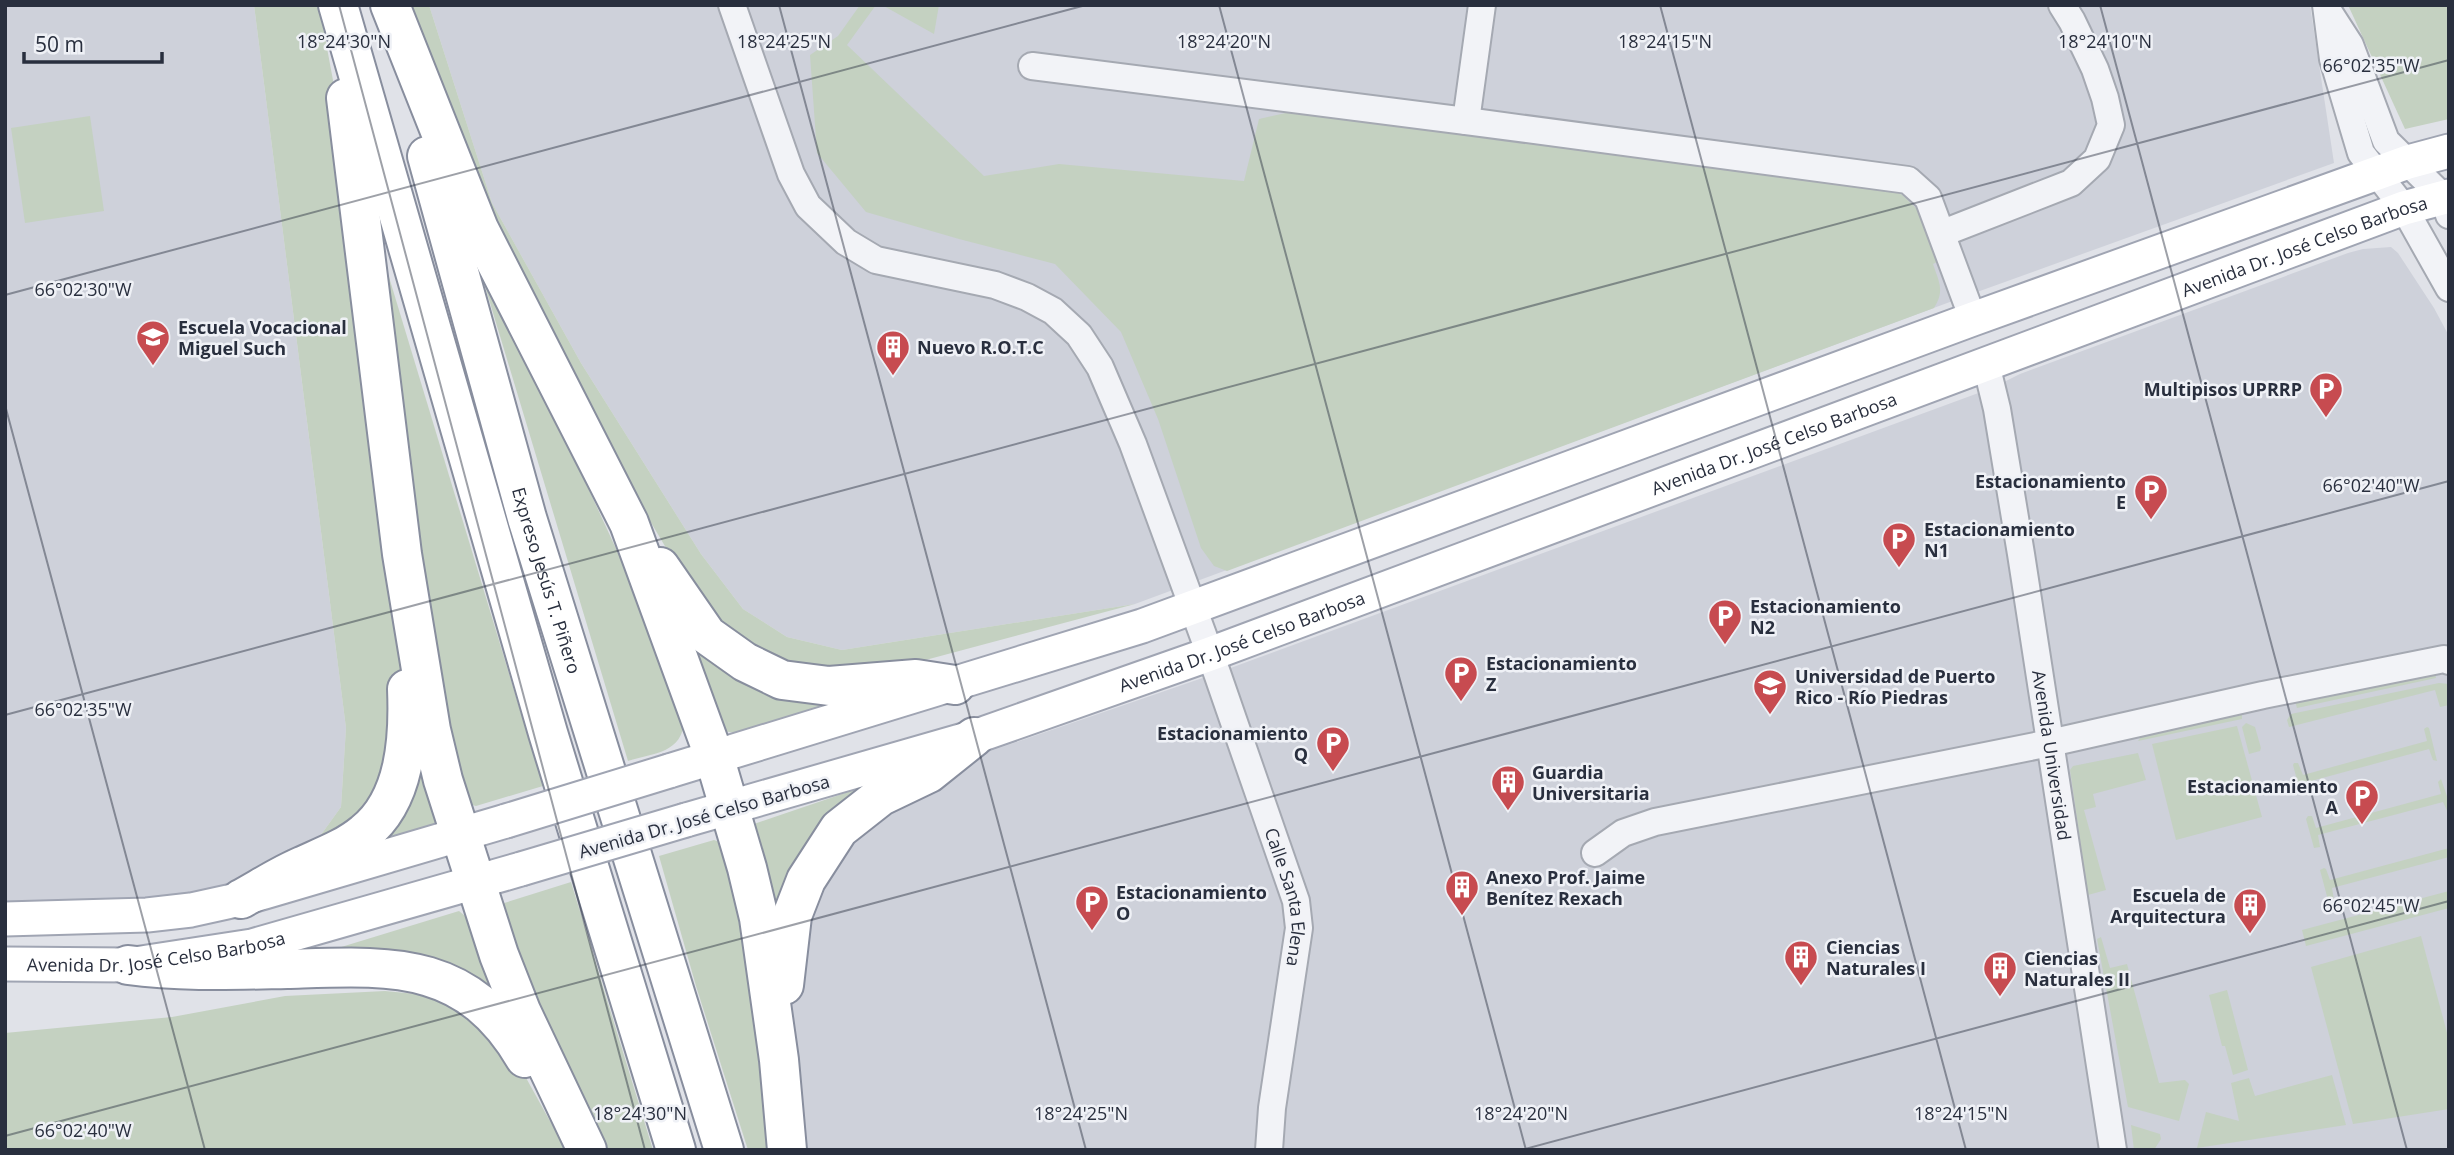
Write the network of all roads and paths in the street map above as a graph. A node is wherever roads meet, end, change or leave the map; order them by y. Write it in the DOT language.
graph roads {
  1 [pos="336,5"];
  2 [pos="387,5"];
  3 [pos="732,5"];
  4 [pos="1482,5"];
  5 [pos="2062,5"];
  6 [pos="2328,9"];
  7 [pos="1032,66"];
  8 [pos="1466,121"];
  9 [pos="2449,151"];
  10 [pos="2408,162"];
  11 [pos="2377,174"];
  12 [pos="2447,203"];
  13 [pos="2404,208"];
  14 [pos="1943,233"];
  15 [pos="2449,288"];
  16 [pos="1973,319"];
  17 [pos="1986,364"];
  18 [pos="1609,453"];
  19 [pos="1626,499"];
  20 [pos="629,523"];
  21 [pos="402,554"];
  22 [pos="1192,607"];
  23 [pos="1210,654"];
  24 [pos="2449,661"];
  25 [pos="955,685"];
  26 [pos="974,737"];
  27 [pos="2050,743"];
  28 [pos="714,756"];
  29 [pos="730,808"];
  30 [pos="460,835"];
  31 [pos="1595,853"];
  32 [pos="475,884"];
  33 [pos="241,899"];
  34 [pos="5,919"];
  35 [pos="5,964"];
  36 [pos="128,965"];
  37 [pos="779,1060"];
  38 [pos="580,1135"];
  39 [pos="676,1150"];
  40 [pos="723,1150"];
  41 [pos="787,1150"];
  42 [pos="1269,1150"];
  43 [pos="2113,1150"];
  1 -- 21 [label="highway"];
  1 -- 39 [label="highway"];
  2 -- 20 [label="highway"];
  2 -- 40 [label="highway, Expreso Jesús T. Piñero"];
  3 -- 22 [label="street, Calle Santa Elena"];
  4 -- 8 [label="street"];
  5 -- 14 [label="street"];
  6 -- 10 [label="street"];
  6 -- 11 [label="street"];
  7 -- 8 [label="street"];
  8 -- 14 [label="street"];
  9 -- 10 [label="main road, Avenida Dr. José Celso Barbosa"];
  10 -- 11 [label="main road, Avenida Dr. José Celso Barbosa"];
  10 -- 12 [label="street"];
  11 -- 13 [label="street"];
  11 -- 16 [label="main road, Avenida Dr. José Celso Barbosa"];
  12 -- 13 [label="main road, Avenida Dr. José Celso Barbosa"];
  13 -- 15 [label="street"];
  13 -- 17 [label="main road, Avenida Dr. José Celso Barbosa"];
  14 -- 16 [label="street"];
  16 -- 18 [label="main road, Avenida Dr. José Celso Barbosa"];
  17 -- 19 [label="main road, Avenida Dr. José Celso Barbosa"];
  17 -- 27 [label="street, Avenida Universidad"];
  18 -- 19 [label="main road"];
  18 -- 22 [label="main road, Avenida Dr. José Celso Barbosa"];
  19 -- 23 [label="main road, Avenida Dr. José Celso Barbosa"];
  20 -- 25 [label="highway"];
  20 -- 28 [label="highway"];
  21 -- 30 [label="highway"];
  21 -- 33 [label="highway"];
  22 -- 23 [label="street, Calle Santa Elena"];
  22 -- 25 [label="main road, Avenida Dr. José Celso Barbosa"];
  23 -- 26 [label="main road, Avenida Dr. José Celso Barbosa"];
  23 -- 42 [label="street, Calle Santa Elena"];
  24 -- 27 [label="street"];
  25 -- 28 [label="main road, Avenida Dr. José Celso Barbosa"];
  26 -- 29 [label="main road, Avenida Dr. José Celso Barbosa"];
  26 -- 37 [label="highway"];
  27 -- 31 [label="street"];
  27 -- 43 [label="street, Avenida Universidad"];
  28 -- 29 [label="highway"];
  28 -- 30 [label="main road, Avenida Dr. José Celso Barbosa, bridge"];
  29 -- 32 [label="main road, Avenida Dr. José Celso Barbosa, bridge"];
  29 -- 37 [label="highway"];
  30 -- 32 [label="highway"];
  30 -- 33 [label="main road, Avenida Dr. José Celso Barbosa"];
  32 -- 36 [label="main road, Avenida Dr. José Celso Barbosa"];
  32 -- 38 [label="highway"];
  33 -- 34 [label="main road, Avenida Dr. José Celso Barbosa"];
  35 -- 36 [label="main road, Avenida Dr. José Celso Barbosa"];
  36 -- 38 [label="highway"];
  37 -- 41 [label="highway"];
}
